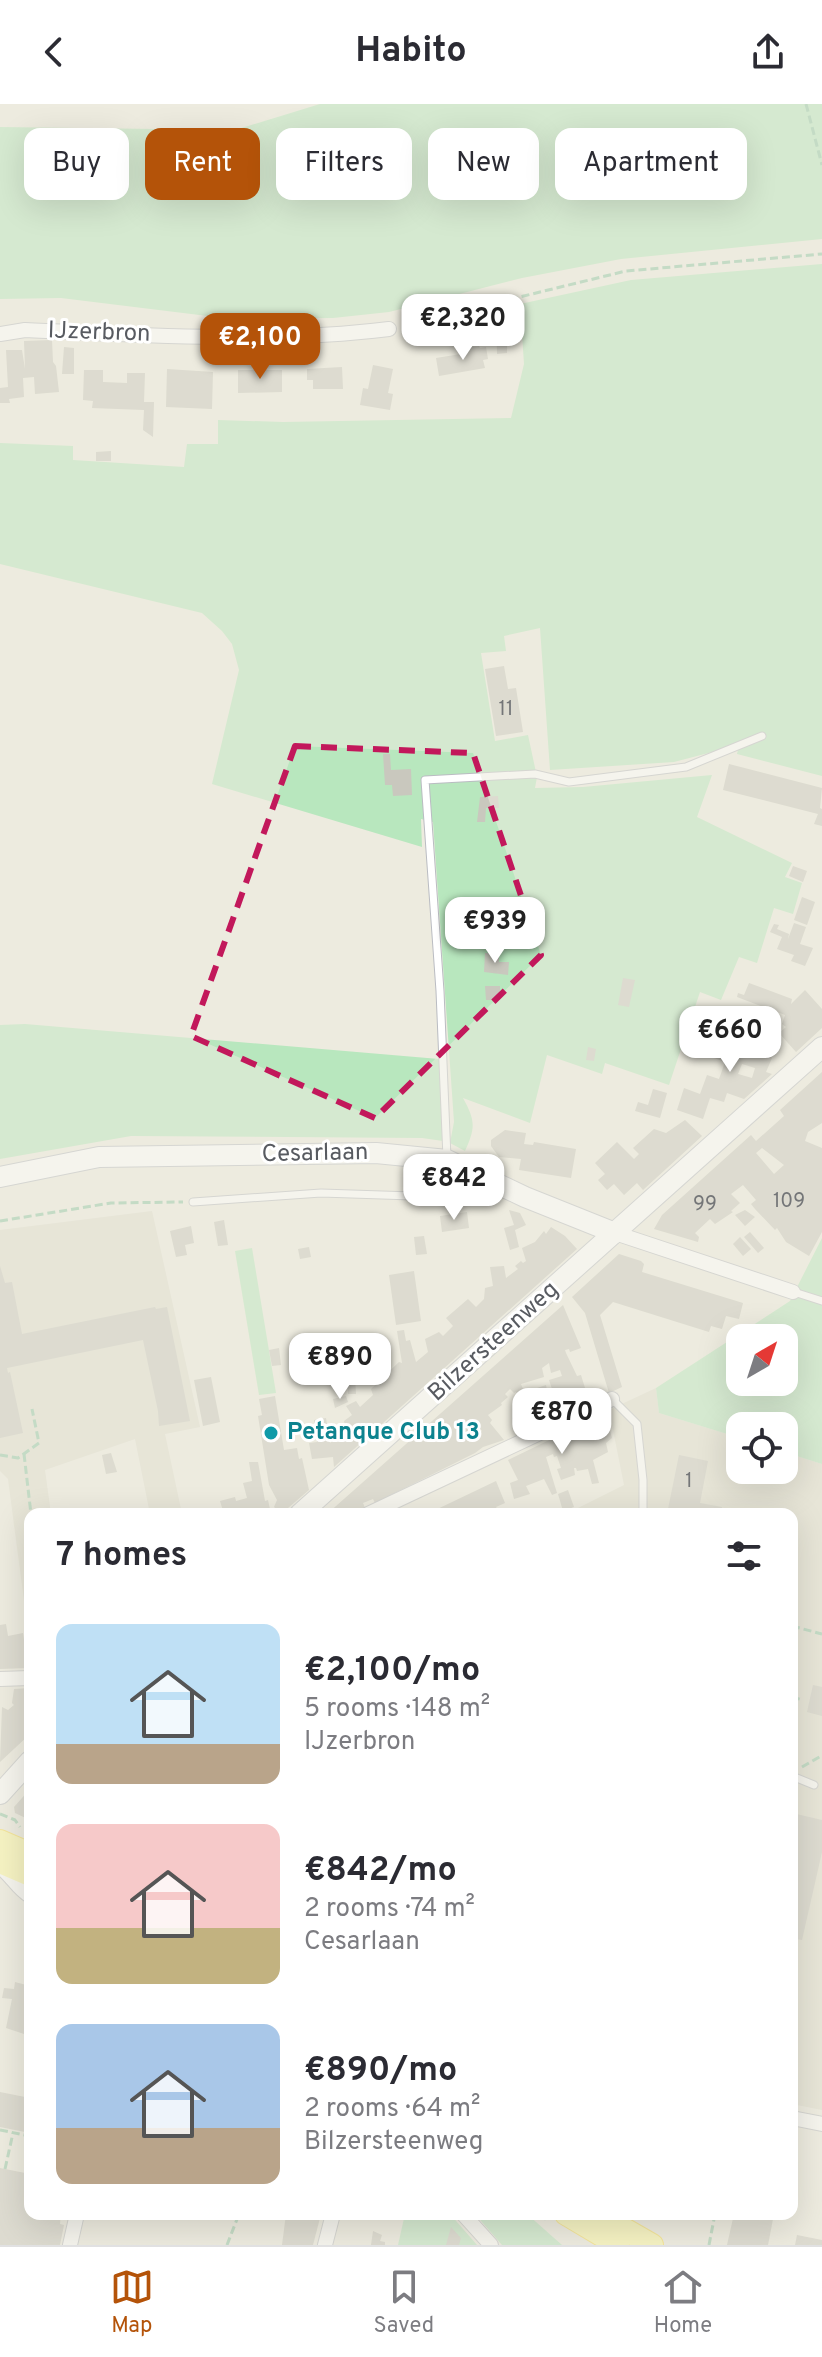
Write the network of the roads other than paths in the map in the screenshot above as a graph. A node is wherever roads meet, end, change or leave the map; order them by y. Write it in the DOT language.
graph roads {
  1 [pos="389,329"];
  2 [pos="0,334"];
  3 [pos="762,736"];
  4 [pos="822,1047"];
  5 [pos="447,1160"];
  6 [pos="0,1177"];
  7 [pos="496,1182"];
  8 [pos="193,1202"];
  9 [pos="615,1233"];
  10 [pos="793,1292"];
  11 [pos="822,1301"];
  12 [pos="612,1399"];
  13 [pos="307,1508"];
  14 [pos="381,1508"];
  15 [pos="643,1508"];
  16 [pos="24,1678"];
  17 [pos="0,1679"];
  18 [pos="24,1768"];
  19 [pos="798,1778"];
  20 [pos="814,1785"];
  21 [pos="0,1794"];
  22 [pos="0,1841"];
  23 [pos="24,1851"];
  24 [pos="0,1864"];
  25 [pos="24,1873"];
  26 [pos="24,1892"];
  27 [pos="798,2119"];
  28 [pos="822,2124"];
  29 [pos="76,2220"];
  30 [pos="331,2220"];
  31 [pos="468,2220"];
  32 [pos="576,2220"];
  33 [pos="608,2220"];
  34 [pos="70,2245"];
  35 [pos="325,2245"];
  36 [pos="491,2245"];
  37 [pos="618,2245"];
  38 [pos="652,2245"];
  1 -- 2 [label="street, IJzerbron"];
  3 -- 5 [label="lane"];
  4 -- 9 [label="main road, Bilzersteenweg"];
  5 -- 6 [label="main road, Cesarlaan"];
  5 -- 7 [label="main road, Cesarlaan"];
  7 -- 8 [label="lane"];
  7 -- 9 [label="main road, Cesarlaan"];
  9 -- 10 [label="street"];
  9 -- 13 [label="main road, Bilzersteenweg"];
  10 -- 11 [label="lane"];
  12 -- 14 [label="street"];
  12 -- 15 [label="lane"];
  16 -- 17 [label="street"];
  18 -- 21 [label="main road"];
  19 -- 20 [label="lane"];
  22 -- 23 [label="main road"];
  24 -- 25 [label="main road"];
  24 -- 26 [label="street"];
  27 -- 28 [label="street"];
  29 -- 34 [label="street"];
  30 -- 35 [label="street"];
  31 -- 36 [label="street"];
  32 -- 37 [label="main road"];
  33 -- 38 [label="main road"];
}
